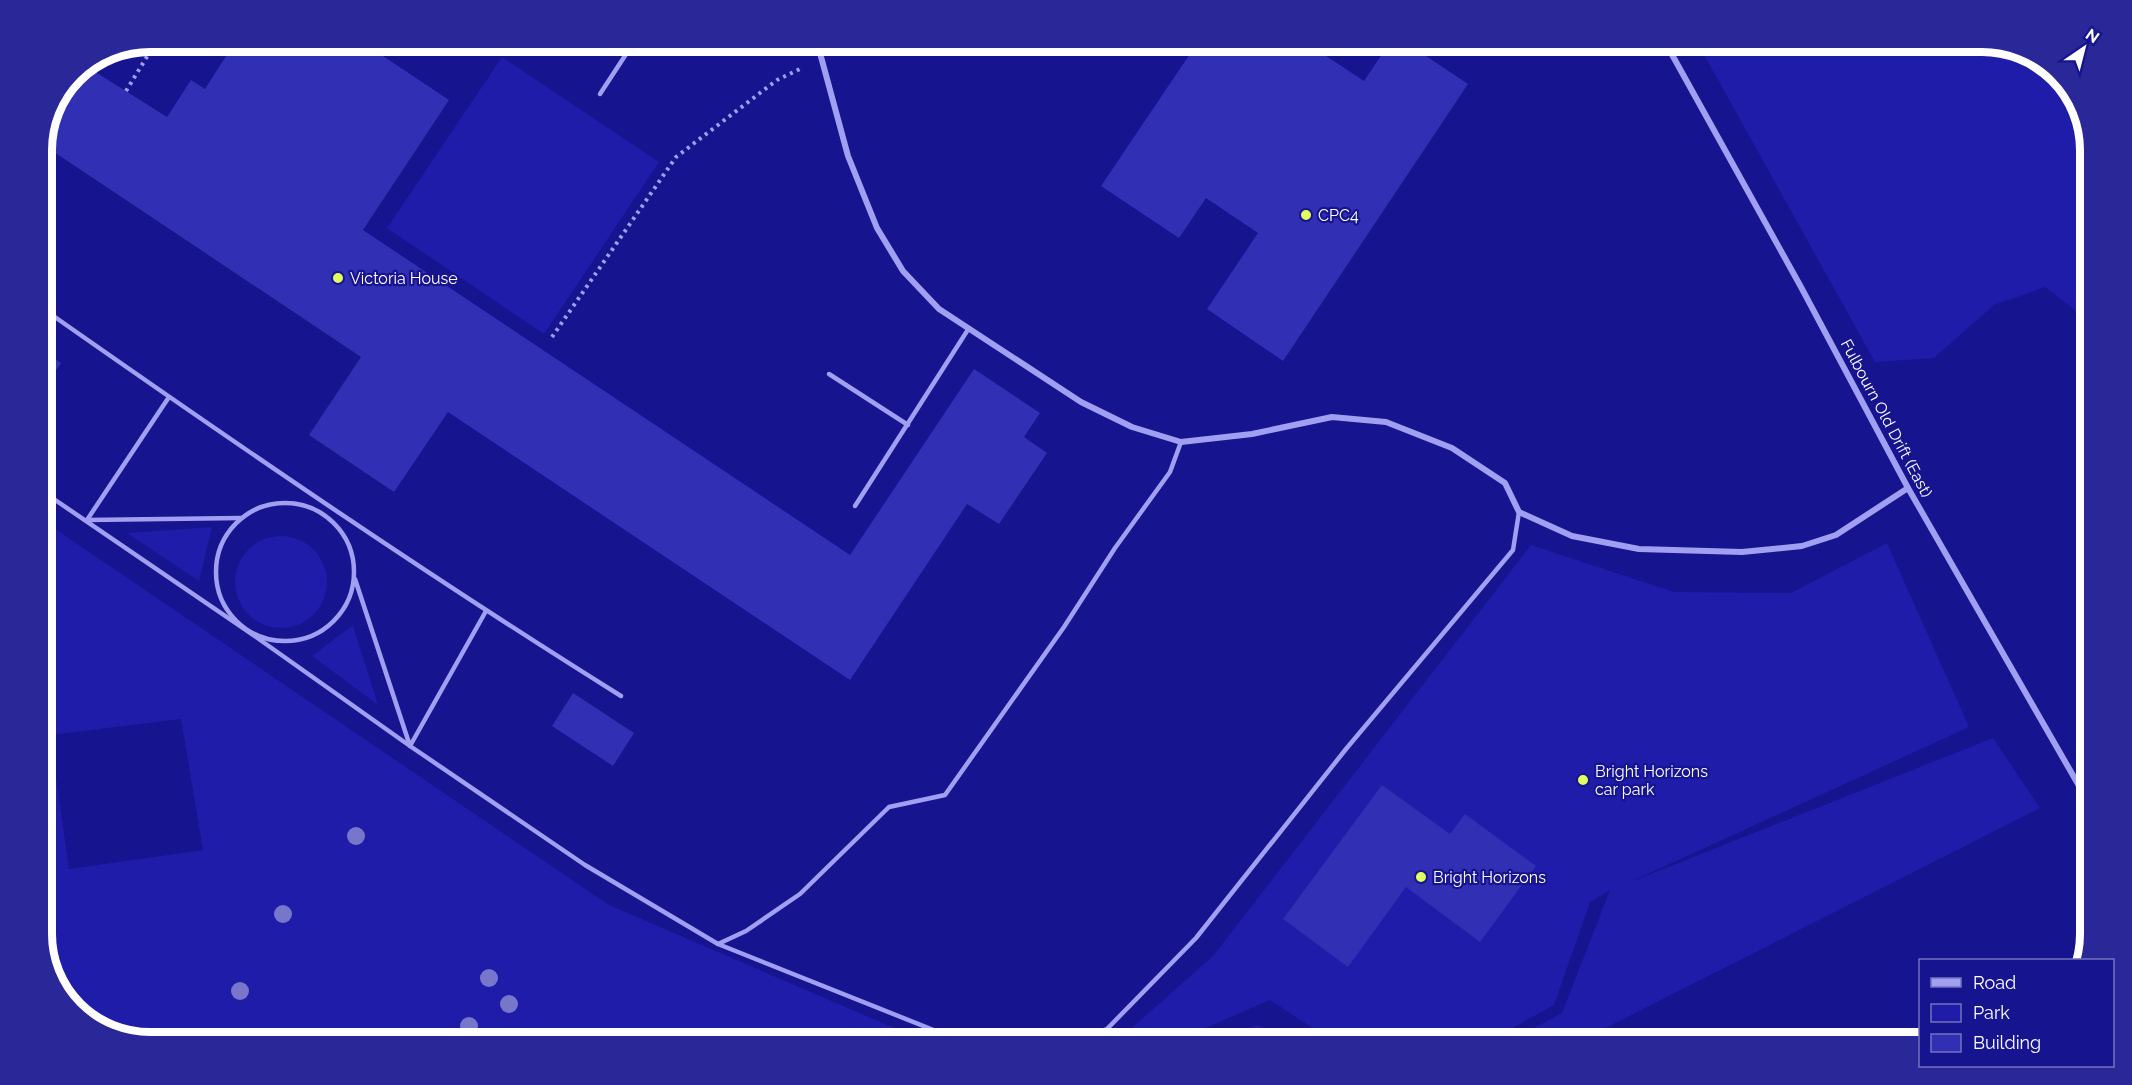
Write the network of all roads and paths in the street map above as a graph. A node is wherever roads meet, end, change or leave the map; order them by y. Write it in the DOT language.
graph roads {
  1 [pos="149,52"];
  2 [pos="627,52"];
  3 [pos="820,52"];
  4 [pos="1671,52"];
  5 [pos="822,59"];
  6 [pos="126,91"];
  7 [pos="600,94"];
  8 [pos="53,316"];
  9 [pos="969,328"];
  10 [pos="552,337"];
  11 [pos="829,374"];
  12 [pos="169,397"];
  13 [pos="908,425"];
  14 [pos="1181,442"];
  15 [pos="1908,488"];
  16 [pos="53,498"];
  17 [pos="855,506"];
  18 [pos="1519,512"];
  19 [pos="241,518"];
  20 [pos="87,520"];
  21 [pos="354,576"];
  22 [pos="486,611"];
  23 [pos="256,637"];
  24 [pos="621,696"];
  25 [pos="410,746"];
  26 [pos="2080,787"];
  27 [pos="718,944"];
  28 [pos="938,1032"];
  29 [pos="1099,1032"];
  1 -- 6 [label="path"];
  2 -- 7 [label="lane"];
  3 -- 5 [label="street"];
  4 -- 15 [label="street, Fulbourn Old Drift (East)"];
  5 -- 9 [label="street"];
  5 -- 10 [label="path"];
  8 -- 12 [label="lane"];
  9 -- 13 [label="lane"];
  9 -- 14 [label="street"];
  11 -- 13 [label="lane"];
  12 -- 20 [label="lane"];
  12 -- 22 [label="lane"];
  13 -- 17 [label="lane"];
  14 -- 18 [label="street"];
  14 -- 27 [label="lane"];
  15 -- 18 [label="street"];
  15 -- 26 [label="street, Fulbourn Old Drift (East)"];
  16 -- 20 [label="lane"];
  18 -- 29 [label="lane"];
  19 -- 20 [label="lane"];
  19 -- 21 [label="lane"];
  19 -- 23 [label="lane"];
  20 -- 23 [label="lane"];
  21 -- 23 [label="lane"];
  21 -- 25 [label="lane"];
  22 -- 24 [label="lane"];
  22 -- 25 [label="lane"];
  23 -- 25 [label="lane"];
  25 -- 27 [label="lane"];
  27 -- 28 [label="lane"];
}
